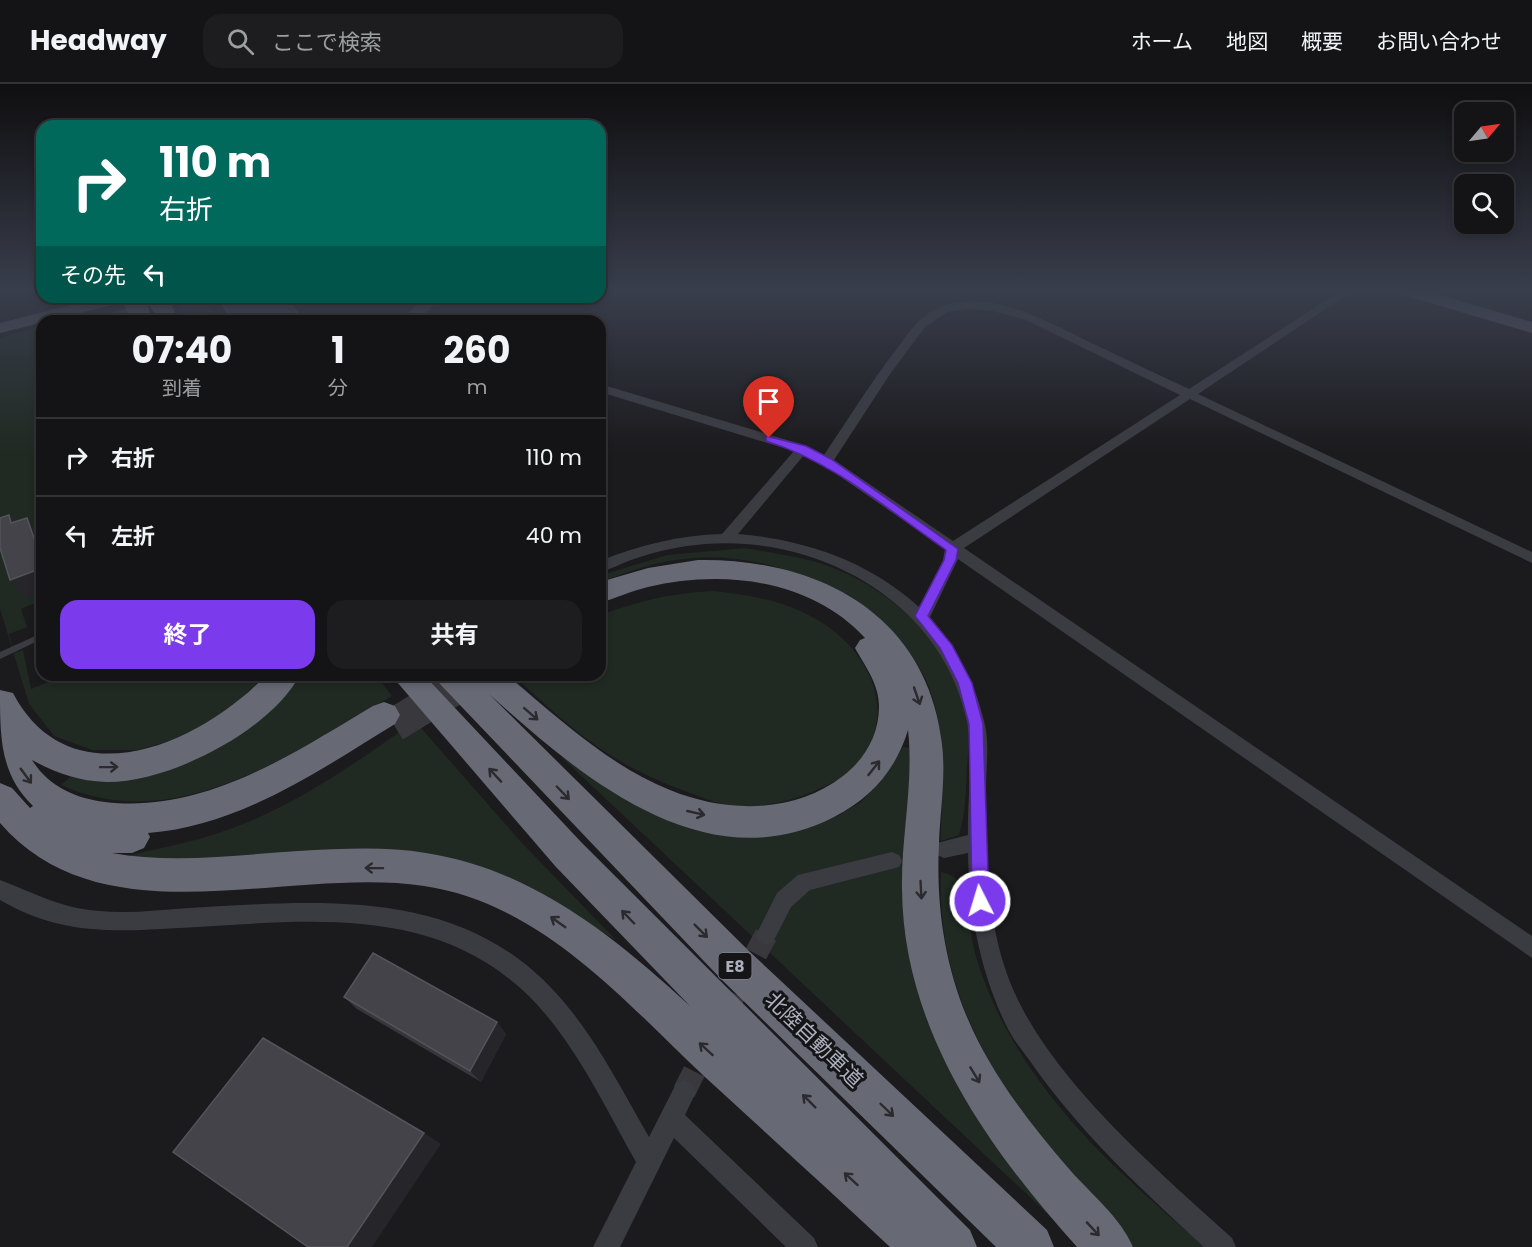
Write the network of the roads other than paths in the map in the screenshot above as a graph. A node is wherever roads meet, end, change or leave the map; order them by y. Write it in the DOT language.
graph roads {
  1 [pos="906,344"];
  2 [pos="1086,344"];
  3 [pos="1266,344"];
  4 [pos="606,390"];
  5 [pos="1191,393"];
  6 [pos="802,449"];
  7 [pos="827,461"];
  8 [pos="727,538"];
  9 [pos="952,549"];
  10 [pos="1532,558"];
  11 [pos="606,564"];
  12 [pos="606,591"];
  13 [pos="606,604"];
  14 [pos="922,616"];
  15 [pos="36,639"];
  16 [pos="0,656"];
  17 [pos="280,681"];
  18 [pos="411,681"];
  19 [pos="456,681"];
  20 [pos="494,681"];
  21 [pos="1,698"];
  22 [pos="0,799"];
  23 [pos="977,842"];
  24 [pos="944,849"];
  25 [pos="892,861"];
  26 [pos="0,889"];
  27 [pos="766,935"];
  28 [pos="1532,948"];
  29 [pos="684,1092"];
  30 [pos="670,1118"];
  31 [pos="648,1160"];
  32 [pos="606,1247"];
  33 [pos="805,1247"];
  34 [pos="925,1247"];
  35 [pos="954,1247"];
  36 [pos="1030,1247"];
  37 [pos="1109,1247"];
  38 [pos="1223,1247"];
  1 -- 7 [label="street"];
  2 -- 5 [label="street"];
  3 -- 5 [label="street"];
  4 -- 6 [label="street"];
  5 -- 9 [label="street"];
  5 -- 10 [label="street"];
  6 -- 7 [label="street"];
  6 -- 8 [label="street"];
  7 -- 9 [label="street"];
  8 -- 11 [label="street"];
  8 -- 14 [label="street"];
  9 -- 14 [label="street"];
  9 -- 28 [label="street"];
  12 -- 37 [label="highway, one-way"];
  20 -- 13 [label="highway, one-way"];
  14 -- 23 [label="street"];
  15 -- 16 [label="lane"];
  21 -- 17 [label="highway, one-way"];
  35 -- 18 [label="highway, E8, one-way"];
  19 -- 36 [label="highway, 北陸自動車道 / E8, one-way"];
  21 -- 22 [label="highway, one-way"];
  34 -- 22 [label="highway, one-way"];
  23 -- 24 [label="street"];
  23 -- 38 [label="street"];
  25 -- 27 [label="street"];
  26 -- 31 [label="street"];
  29 -- 30 [label="street"];
  30 -- 31 [label="street"];
  30 -- 33 [label="street"];
  31 -- 32 [label="street"];
}
